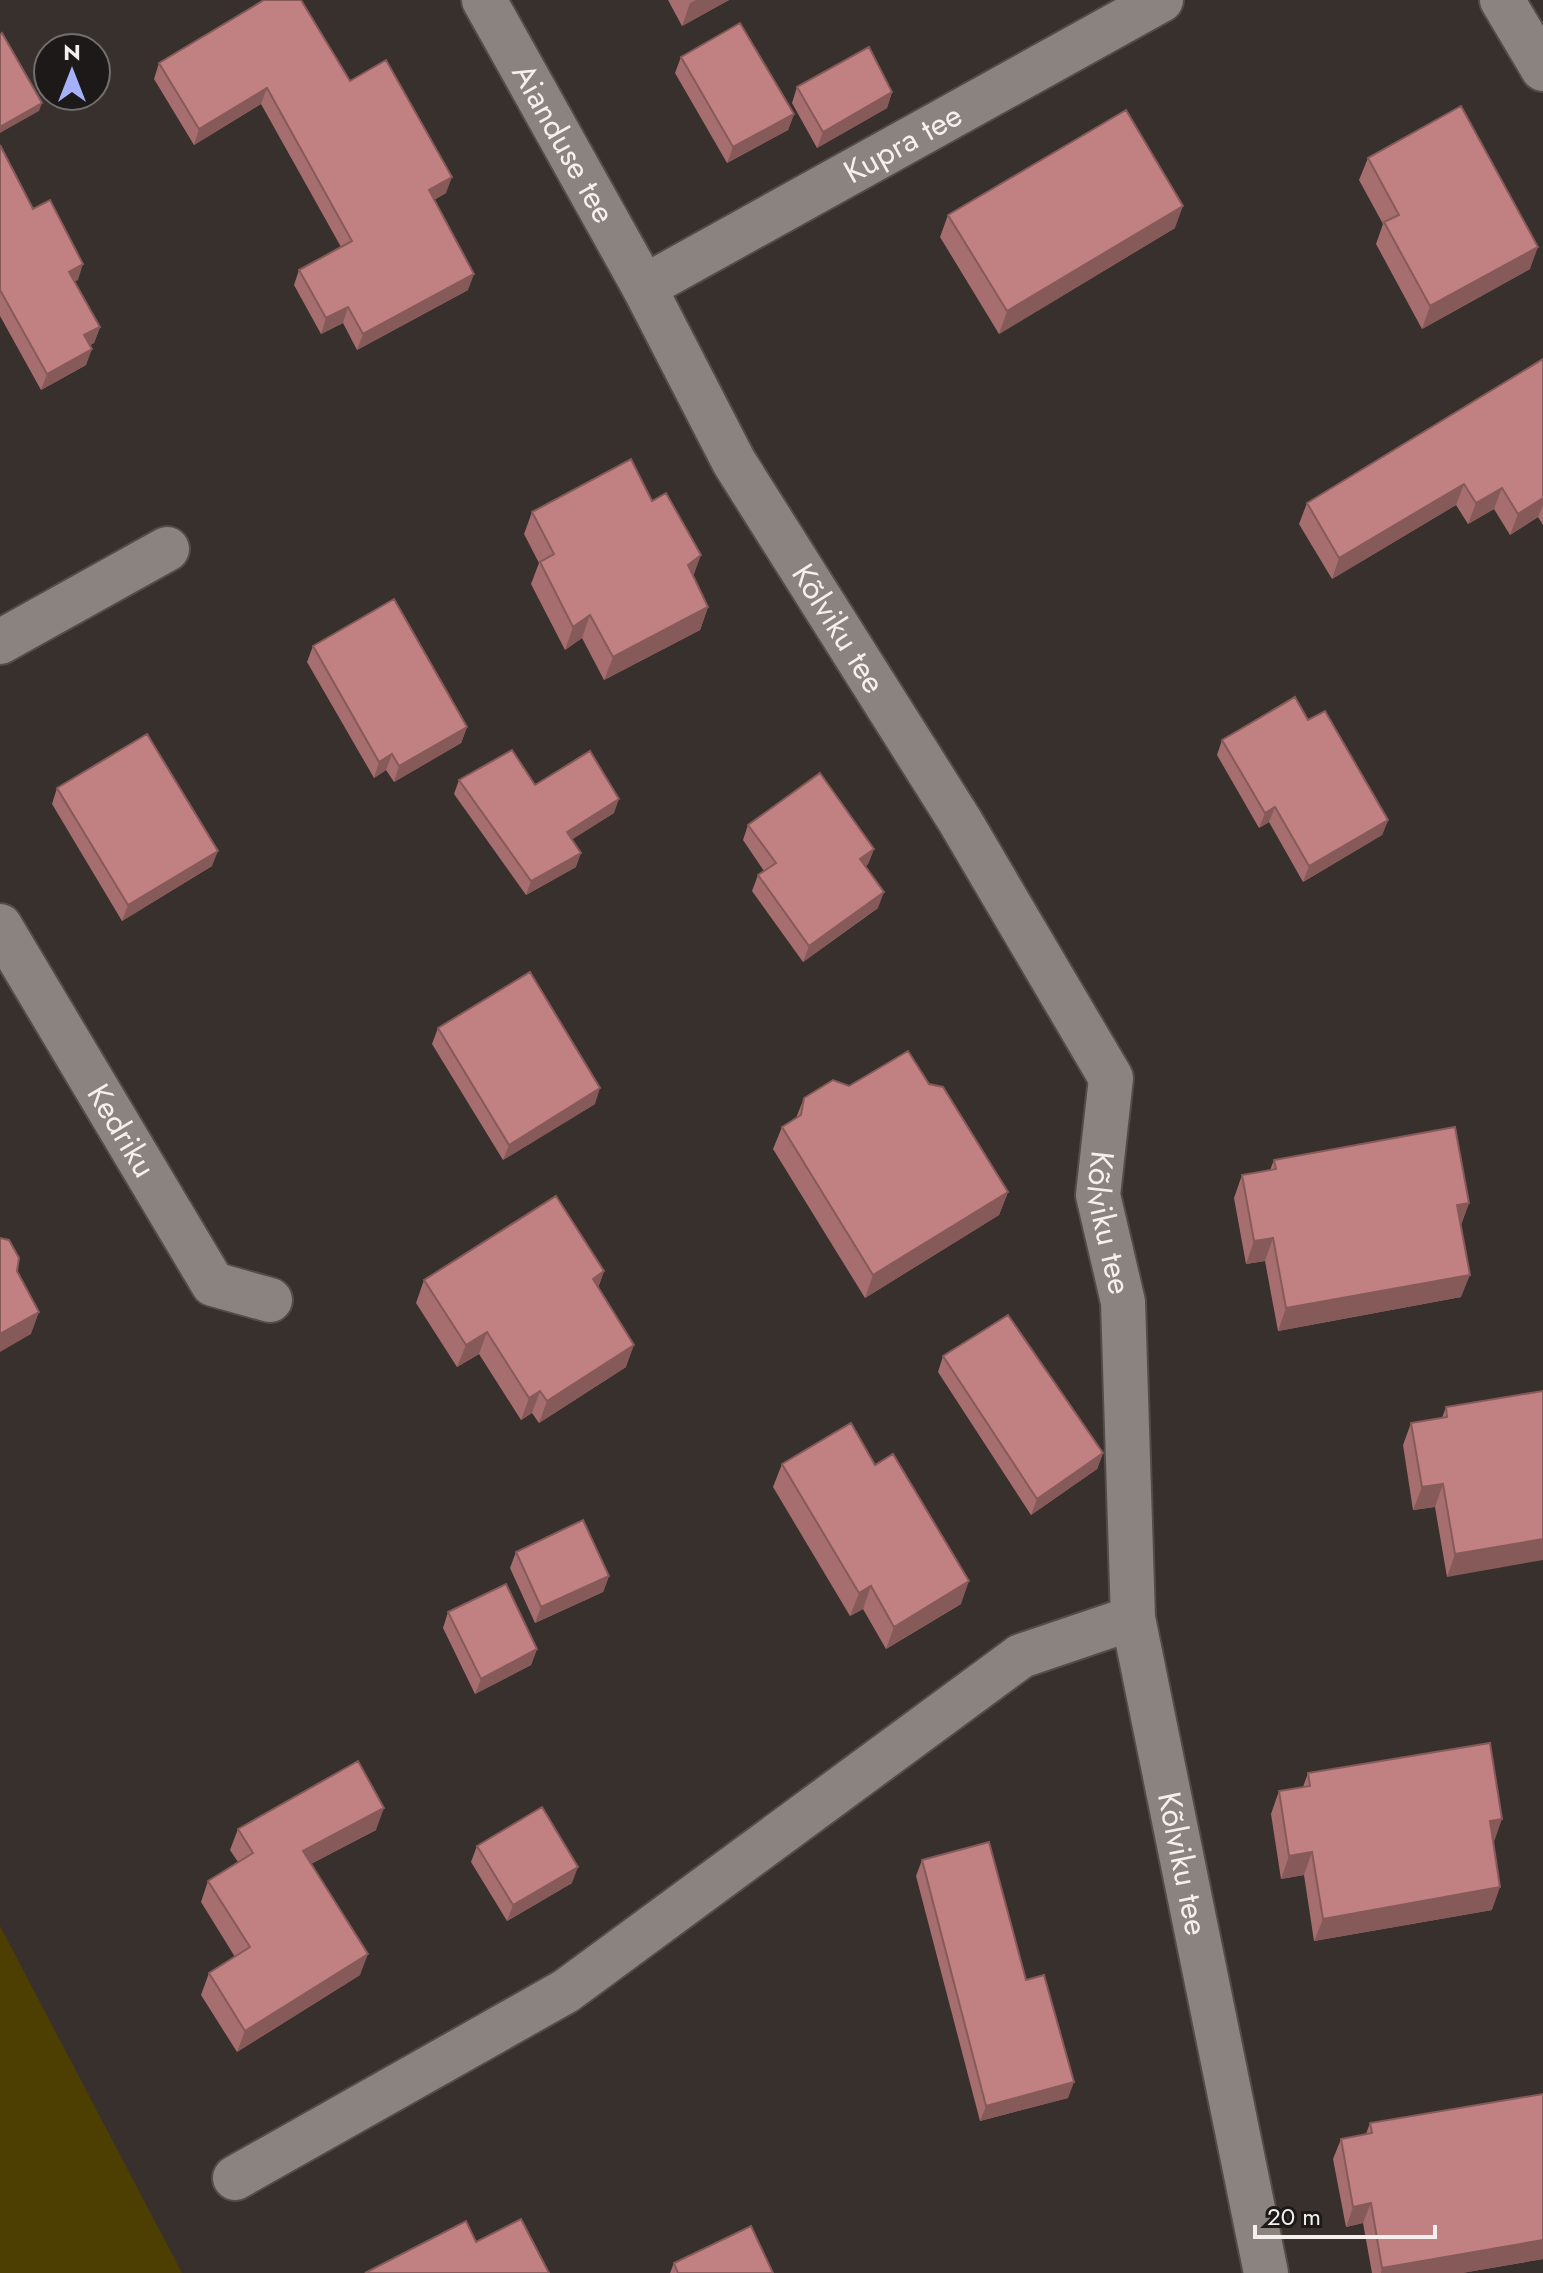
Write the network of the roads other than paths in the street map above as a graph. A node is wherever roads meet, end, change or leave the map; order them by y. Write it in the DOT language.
graph roads {
  1 [pos="484,0"];
  2 [pos="1161,0"];
  3 [pos="1502,0"];
  4 [pos="1543,69"];
  5 [pos="644,287"];
  6 [pos="167,549"];
  7 [pos="0,642"];
  8 [pos="0,926"];
  9 [pos="270,1300"];
  10 [pos="1133,1618"];
  11 [pos="235,2178"];
  12 [pos="1266,2273"];
  1 -- 5 [label="street, Aianduse tee"];
  2 -- 5 [label="street, Kupra tee"];
  3 -- 4 [label="street"];
  5 -- 10 [label="street, Kõlviku tee"];
  6 -- 7 [label="street"];
  8 -- 9 [label="street, Kedriku"];
  10 -- 11 [label="street"];
  10 -- 12 [label="street, Kõlviku tee"];
}
